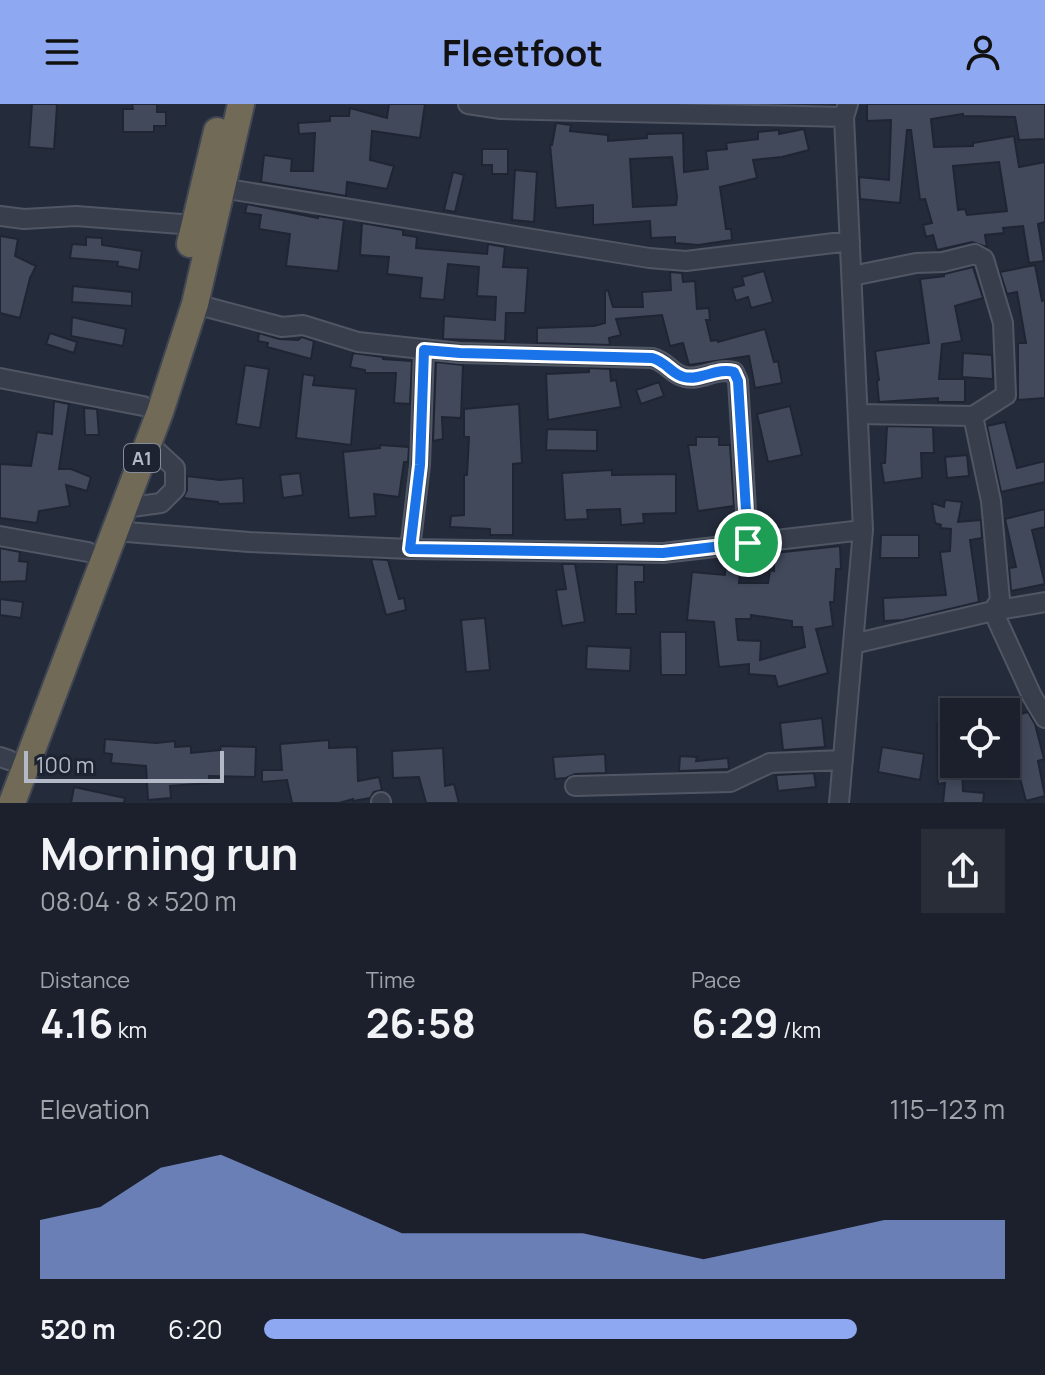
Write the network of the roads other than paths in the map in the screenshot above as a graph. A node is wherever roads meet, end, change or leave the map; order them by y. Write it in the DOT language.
graph roads {
  1 [pos="224,104"];
  2 [pos="241,104"];
  3 [pos="468,104"];
  4 [pos="846,110"];
  5 [pos="222,188"];
  6 [pos="0,216"];
  7 [pos="194,225"];
  8 [pos="850,241"];
  9 [pos="852,276"];
  10 [pos="195,304"];
  11 [pos="424,350"];
  12 [pos="0,378"];
  13 [pos="143,406"];
  14 [pos="858,414"];
  15 [pos="973,416"];
  16 [pos="148,443"];
  17 [pos="119,519"];
  18 [pos="863,530"];
  19 [pos="0,536"];
  20 [pos="748,543"];
  21 [pos="410,549"];
  22 [pos="88,552"];
  23 [pos="1045,602"];
  24 [pos="993,611"];
  25 [pos="853,644"];
  26 [pos="1045,718"];
  27 [pos="843,760"];
  28 [pos="3,767"];
  29 [pos="575,786"];
  30 [pos="12,803"];
  31 [pos="839,803"];
  1 -- 7 [label="highway, A1"];
  2 -- 5 [label="highway, A1"];
  3 -- 4 [label="street"];
  4 -- 8 [label="street"];
  5 -- 8 [label="street"];
  5 -- 10 [label="highway, A1"];
  6 -- 7 [label="street"];
  7 -- 13 [label="highway, A1"];
  8 -- 9 [label="street"];
  9 -- 14 [label="street"];
  9 -- 15 [label="street"];
  10 -- 11 [label="street"];
  10 -- 16 [label="highway, A1"];
  11 -- 20 [label="street"];
  11 -- 21 [label="street"];
  12 -- 13 [label="street"];
  13 -- 22 [label="highway, A1"];
  14 -- 15 [label="street"];
  14 -- 18 [label="street"];
  15 -- 24 [label="street"];
  16 -- 17 [label="highway, A1"];
  16 -- 17 [label="street"];
  17 -- 21 [label="street"];
  17 -- 30 [label="highway, A1"];
  18 -- 20 [label="street"];
  18 -- 25 [label="street"];
  19 -- 22 [label="street"];
  20 -- 21 [label="street"];
  22 -- 28 [label="highway, A1"];
  23 -- 24 [label="street"];
  24 -- 25 [label="street"];
  24 -- 26 [label="street"];
  25 -- 27 [label="street"];
  27 -- 29 [label="street"];
  27 -- 31 [label="street"];
}
